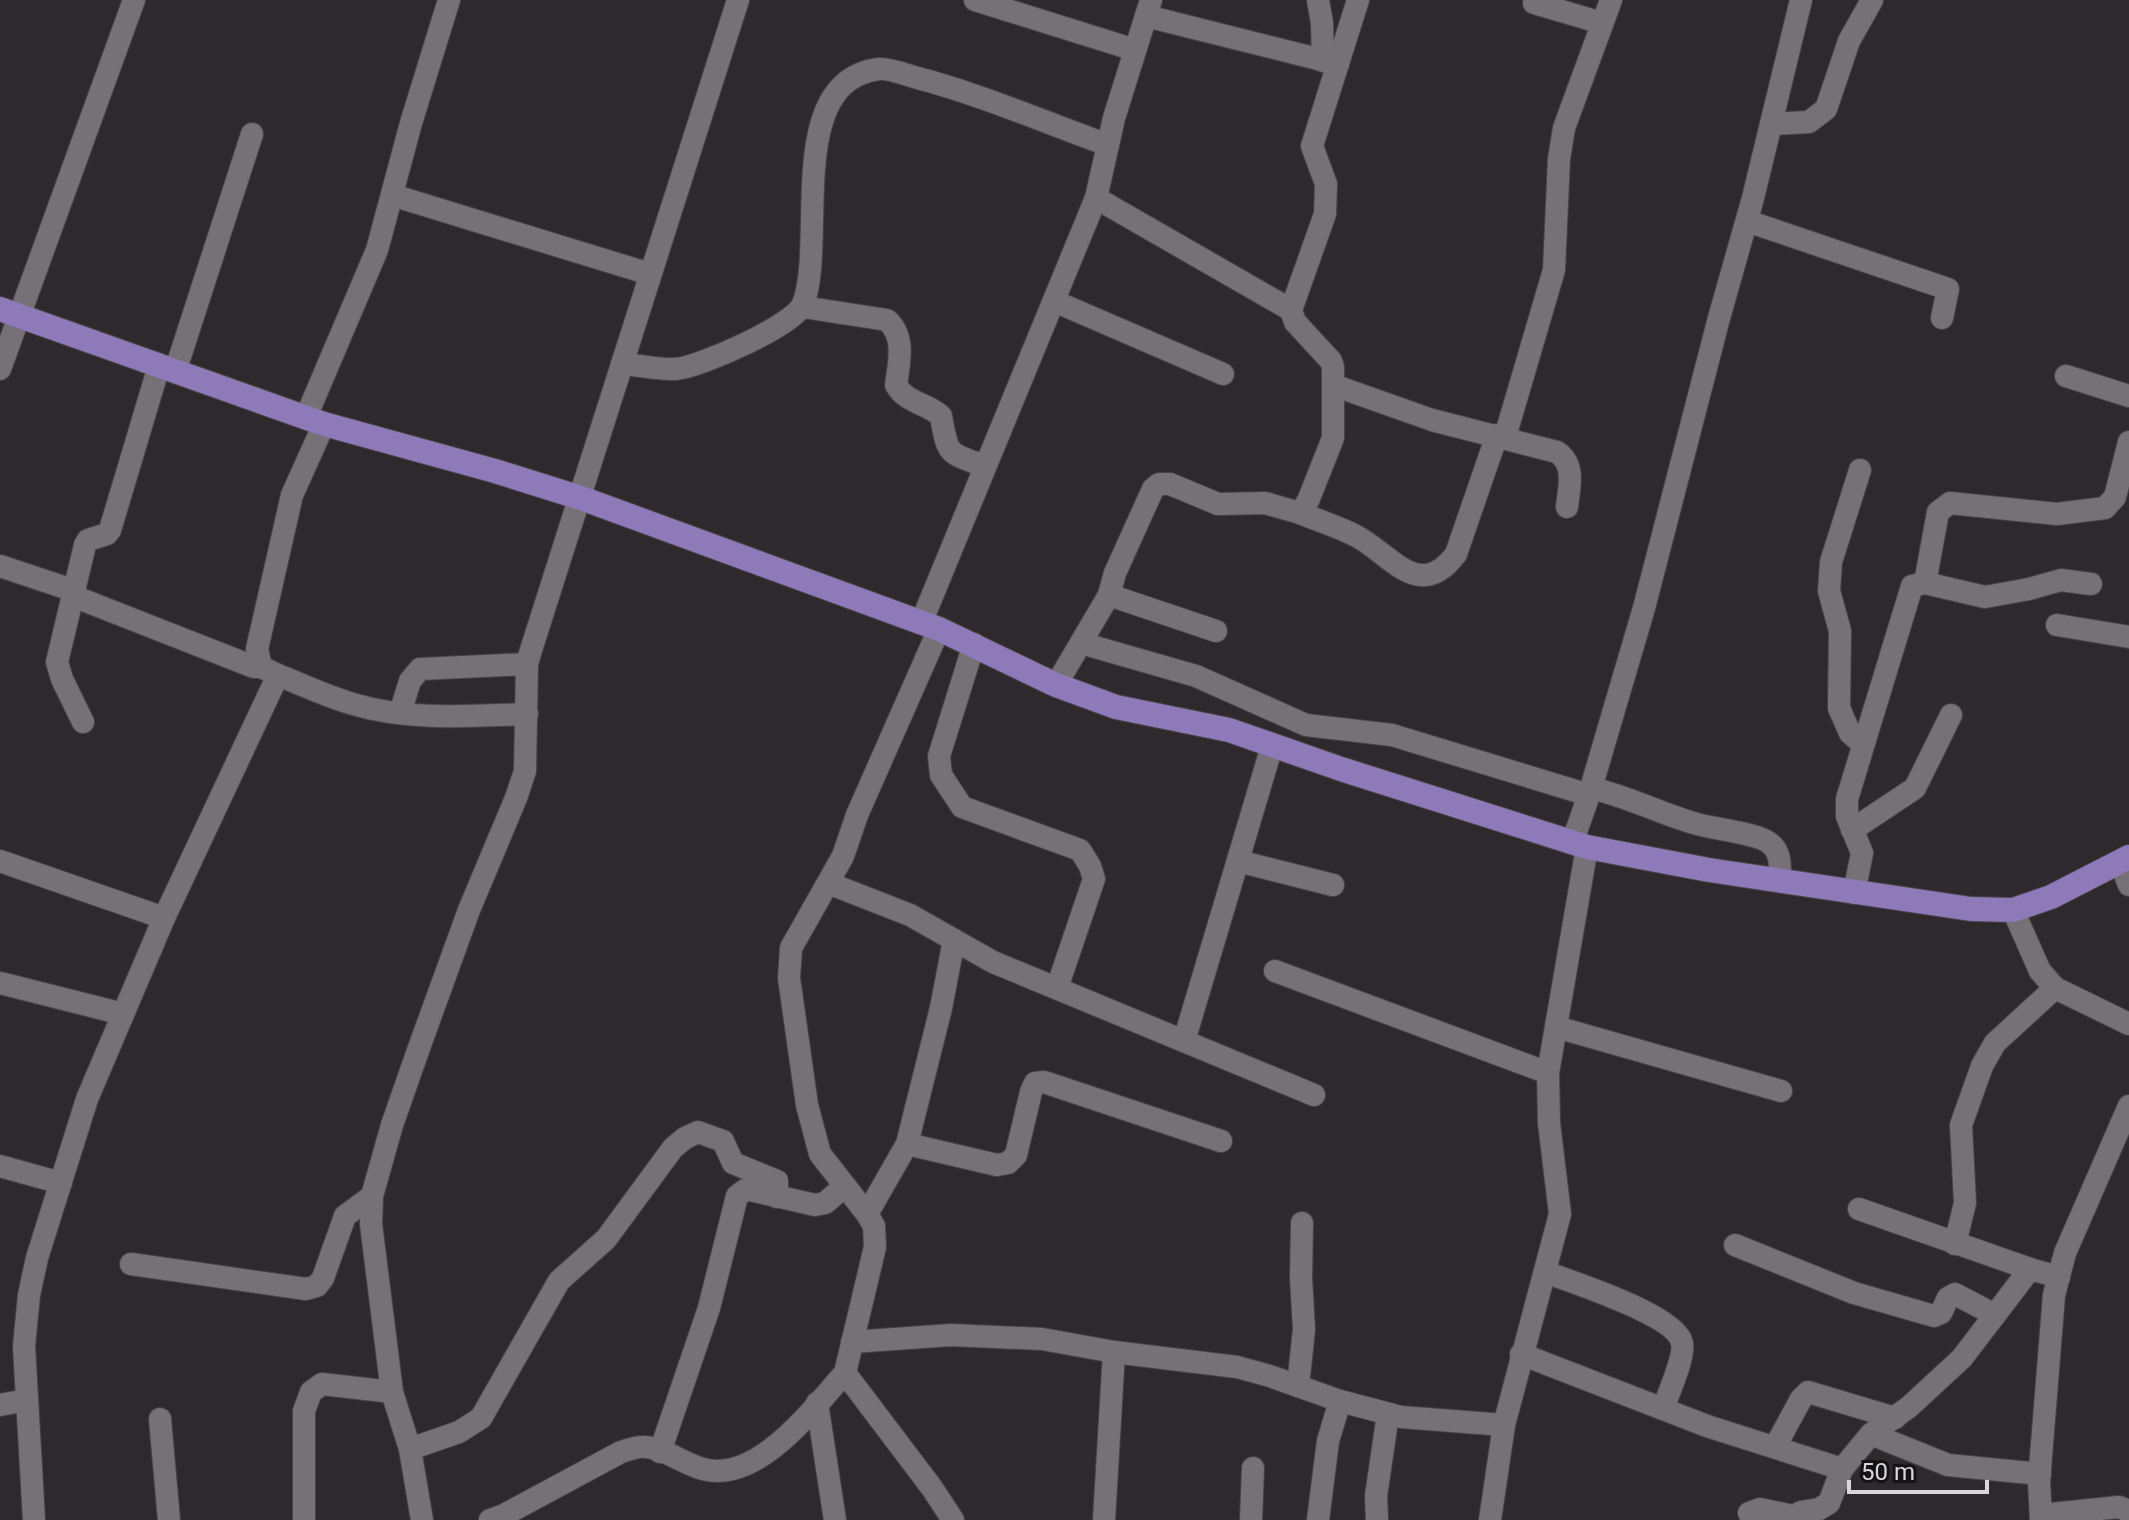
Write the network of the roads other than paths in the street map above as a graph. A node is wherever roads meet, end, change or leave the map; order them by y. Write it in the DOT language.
graph roads {
  1 [pos="134,0"];
  2 [pos="449,0"];
  3 [pos="738,0"];
  4 [pos="975,0"];
  5 [pos="1318,0"];
  6 [pos="1358,0"];
  7 [pos="1611,0"];
  8 [pos="1801,0"];
  9 [pos="1872,0"];
  10 [pos="1534,3"];
  11 [pos="1148,8"];
  12 [pos="1602,23"];
  13 [pos="1135,50"];
  14 [pos="1330,62"];
  15 [pos="1771,124"];
  16 [pos="252,134"];
  17 [pos="1108,145"];
  18 [pos="392,195"];
  19 [pos="1096,198"];
  20 [pos="1747,221"];
  21 [pos="650,274"];
  22 [pos="1054,301"];
  23 [pos="803,307"];
  24 [pos="1291,310"];
  25 [pos="10,312"];
  26 [pos="1942,318"];
  27 [pos="622,364"];
  28 [pos="0,369"];
  29 [pos="167,369"];
  30 [pos="1223,374"];
  31 [pos="2066,376"];
  32 [pos="1333,385"];
  33 [pos="2129,396"];
  34 [pos="315,421"];
  35 [pos="1501,436"];
  36 [pos="2129,442"];
  37 [pos="984,466"];
  38 [pos="1860,470"];
  39 [pos="581,498"];
  40 [pos="1567,507"];
  41 [pos="1300,513"];
  42 [pos="0,566"];
  43 [pos="1925,583"];
  44 [pos="2091,584"];
  45 [pos="74,594"];
  46 [pos="1109,595"];
  47 [pos="2057,625"];
  48 [pos="930,626"];
  49 [pos="1216,631"];
  50 [pos="2129,637"];
  51 [pos="1081,643"];
  52 [pos="974,644"];
  53 [pos="527,664"];
  54 [pos="269,671"];
  55 [pos="1056,685"];
  56 [pos="400,713"];
  57 [pos="527,714"];
  58 [pos="1951,715"];
  59 [pos="83,722"];
  60 [pos="1863,744"];
  61 [pos="1272,746"];
  62 [pos="1590,792"];
  63 [pos="1852,830"];
  64 [pos="1580,845"];
  65 [pos="2125,860"];
  66 [pos="0,861"];
  67 [pos="1238,861"];
  68 [pos="1780,881"];
  69 [pos="828,883"];
  70 [pos="1333,885"];
  71 [pos="2129,885"];
  72 [pos="1854,893"];
  73 [pos="2013,910"];
  74 [pos="164,918"];
  75 [pos="954,940"];
  76 [pos="1275,971"];
  77 [pos="0,983"];
  78 [pos="1057,988"];
  79 [pos="2055,988"];
  80 [pos="123,1014"];
  81 [pos="2128,1023"];
  82 [pos="1556,1027"];
  83 [pos="1184,1041"];
  84 [pos="1548,1073"];
  85 [pos="1781,1091"];
  86 [pos="1314,1095"];
  87 [pos="2129,1106"];
  88 [pos="1221,1141"];
  89 [pos="907,1144"];
  90 [pos="0,1166"];
  91 [pos="61,1183"];
  92 [pos="845,1186"];
  93 [pos="372,1196"];
  94 [pos="777,1197"];
  95 [pos="1859,1209"];
  96 [pos="867,1214"];
  97 [pos="1302,1223"];
  98 [pos="1955,1244"];
  99 [pos="1735,1245"];
  100 [pos="131,1264"];
  101 [pos="2030,1269"];
  102 [pos="1545,1272"];
  103 [pos="2059,1277"];
  104 [pos="1995,1315"];
  105 [pos="852,1342"];
  106 [pos="1114,1352"];
  107 [pos="1521,1354"];
  108 [pos="845,1373"];
  109 [pos="1298,1386"];
  110 [pos="392,1392"];
  111 [pos="27,1400"];
  112 [pos="1340,1401"];
  113 [pos="817,1403"];
  114 [pos="0,1405"];
  115 [pos="1663,1409"];
  116 [pos="1388,1414"];
  117 [pos="1895,1418"];
  118 [pos="160,1419"];
  119 [pos="1504,1425"];
  120 [pos="1871,1434"];
  121 [pos="1775,1447"];
  122 [pos="410,1449"];
  123 [pos="660,1452"];
  124 [pos="1253,1468"];
  125 [pos="1842,1469"];
  126 [pos="2040,1474"];
  127 [pos="2129,1511"];
  128 [pos="1749,1513"];
  129 [pos="2041,1517"];
  130 [pos="1792,1518"];
  131 [pos="34,1520"];
  132 [pos="169,1520"];
  133 [pos="304,1520"];
  134 [pos="422,1520"];
  135 [pos="490,1520"];
  136 [pos="835,1520"];
  137 [pos="953,1520"];
  138 [pos="1104,1520"];
  139 [pos="1251,1520"];
  140 [pos="1318,1520"];
  141 [pos="1377,1520"];
  142 [pos="1490,1520"];
  1 -- 25 [label="street"];
  2 -- 18 [label="street"];
  3 -- 21 [label="street"];
  4 -- 13 [label="street"];
  5 -- 14 [label="street"];
  6 -- 14 [label="street"];
  7 -- 12 [label="street"];
  8 -- 15 [label="street"];
  9 -- 15 [label="street"];
  10 -- 12 [label="street"];
  11 -- 13 [label="street"];
  11 -- 14 [label="street"];
  12 -- 35 [label="street"];
  13 -- 17 [label="street"];
  14 -- 24 [label="street"];
  15 -- 20 [label="street"];
  16 -- 29 [label="street"];
  17 -- 19 [label="street"];
  17 -- 23 [label="street"];
  18 -- 21 [label="street"];
  18 -- 34 [label="street"];
  19 -- 22 [label="street"];
  19 -- 24 [label="street"];
  20 -- 26 [label="street"];
  20 -- 62 [label="street"];
  21 -- 27 [label="street"];
  22 -- 30 [label="street"];
  22 -- 37 [label="street"];
  23 -- 27 [label="street"];
  23 -- 37 [label="street"];
  24 -- 32 [label="street"];
  25 -- 28 [label="street"];
  25 -- 29 [label="main road"];
  27 -- 39 [label="street"];
  29 -- 34 [label="main road"];
  29 -- 45 [label="street"];
  31 -- 33 [label="street"];
  32 -- 35 [label="street"];
  32 -- 41 [label="street"];
  34 -- 39 [label="main road"];
  34 -- 54 [label="street"];
  35 -- 40 [label="street"];
  35 -- 41 [label="street"];
  36 -- 43 [label="street"];
  37 -- 48 [label="street"];
  38 -- 60 [label="street"];
  39 -- 48 [label="main road"];
  39 -- 53 [label="street"];
  41 -- 46 [label="street"];
  42 -- 45 [label="street"];
  43 -- 44 [label="street"];
  43 -- 60 [label="street"];
  45 -- 54 [label="street"];
  45 -- 59 [label="street"];
  46 -- 49 [label="street"];
  46 -- 51 [label="street"];
  47 -- 50 [label="street"];
  48 -- 52 [label="main road"];
  48 -- 69 [label="street"];
  51 -- 55 [label="street"];
  51 -- 62 [label="street"];
  52 -- 55 [label="main road"];
  52 -- 78 [label="street"];
  53 -- 56 [label="street"];
  53 -- 57 [label="street"];
  54 -- 56 [label="street"];
  54 -- 74 [label="street"];
  55 -- 61 [label="main road"];
  56 -- 57 [label="street"];
  57 -- 93 [label="street"];
  58 -- 63 [label="street"];
  60 -- 63 [label="street"];
  61 -- 64 [label="main road"];
  61 -- 67 [label="street"];
  62 -- 64 [label="street"];
  62 -- 68 [label="street"];
  63 -- 72 [label="street"];
  64 -- 68 [label="main road"];
  64 -- 82 [label="street"];
  65 -- 71 [label="street"];
  65 -- 73 [label="main road"];
  66 -- 74 [label="street"];
  67 -- 70 [label="street"];
  67 -- 83 [label="street"];
  68 -- 72 [label="main road"];
  69 -- 75 [label="street"];
  69 -- 92 [label="street"];
  72 -- 73 [label="main road"];
  73 -- 79 [label="street"];
  74 -- 80 [label="street"];
  75 -- 78 [label="street"];
  75 -- 89 [label="street"];
  76 -- 84 [label="street"];
  77 -- 80 [label="street"];
  78 -- 83 [label="street"];
  79 -- 81 [label="street"];
  79 -- 98 [label="street"];
  80 -- 91 [label="street"];
  82 -- 84 [label="street"];
  82 -- 85 [label="street"];
  83 -- 86 [label="street"];
  84 -- 102 [label="street"];
  87 -- 103 [label="street"];
  88 -- 89 [label="street"];
  89 -- 96 [label="street"];
  90 -- 91 [label="street"];
  91 -- 111 [label="street"];
  92 -- 94 [label="street"];
  92 -- 96 [label="street"];
  93 -- 100 [label="street"];
  93 -- 110 [label="street"];
  94 -- 122 [label="street"];
  94 -- 123 [label="street"];
  95 -- 98 [label="street"];
  96 -- 105 [label="street"];
  97 -- 109 [label="street"];
  98 -- 101 [label="street"];
  99 -- 104 [label="street"];
  101 -- 103 [label="street"];
  101 -- 104 [label="street"];
  102 -- 107 [label="street"];
  102 -- 115 [label="street"];
  103 -- 126 [label="street"];
  104 -- 117 [label="street"];
  105 -- 106 [label="street"];
  105 -- 108 [label="street"];
  106 -- 109 [label="street"];
  106 -- 138 [label="street"];
  107 -- 115 [label="street"];
  107 -- 119 [label="street"];
  108 -- 113 [label="street"];
  108 -- 137 [label="street"];
  109 -- 112 [label="street"];
  110 -- 122 [label="street"];
  110 -- 133 [label="street"];
  111 -- 114 [label="street"];
  111 -- 131 [label="street"];
  112 -- 116 [label="street"];
  112 -- 140 [label="street"];
  113 -- 123 [label="street"];
  113 -- 136 [label="street"];
  115 -- 121 [label="street"];
  116 -- 119 [label="street"];
  116 -- 141 [label="street"];
  117 -- 120 [label="street"];
  117 -- 121 [label="street"];
  118 -- 132 [label="street"];
  119 -- 142 [label="street"];
  120 -- 125 [label="street"];
  120 -- 126 [label="street"];
  121 -- 125 [label="street"];
  122 -- 134 [label="street"];
  123 -- 135 [label="street"];
  124 -- 139 [label="street"];
  125 -- 130 [label="street"];
  126 -- 129 [label="street"];
  127 -- 129 [label="street"];
  128 -- 130 [label="street"];
}
